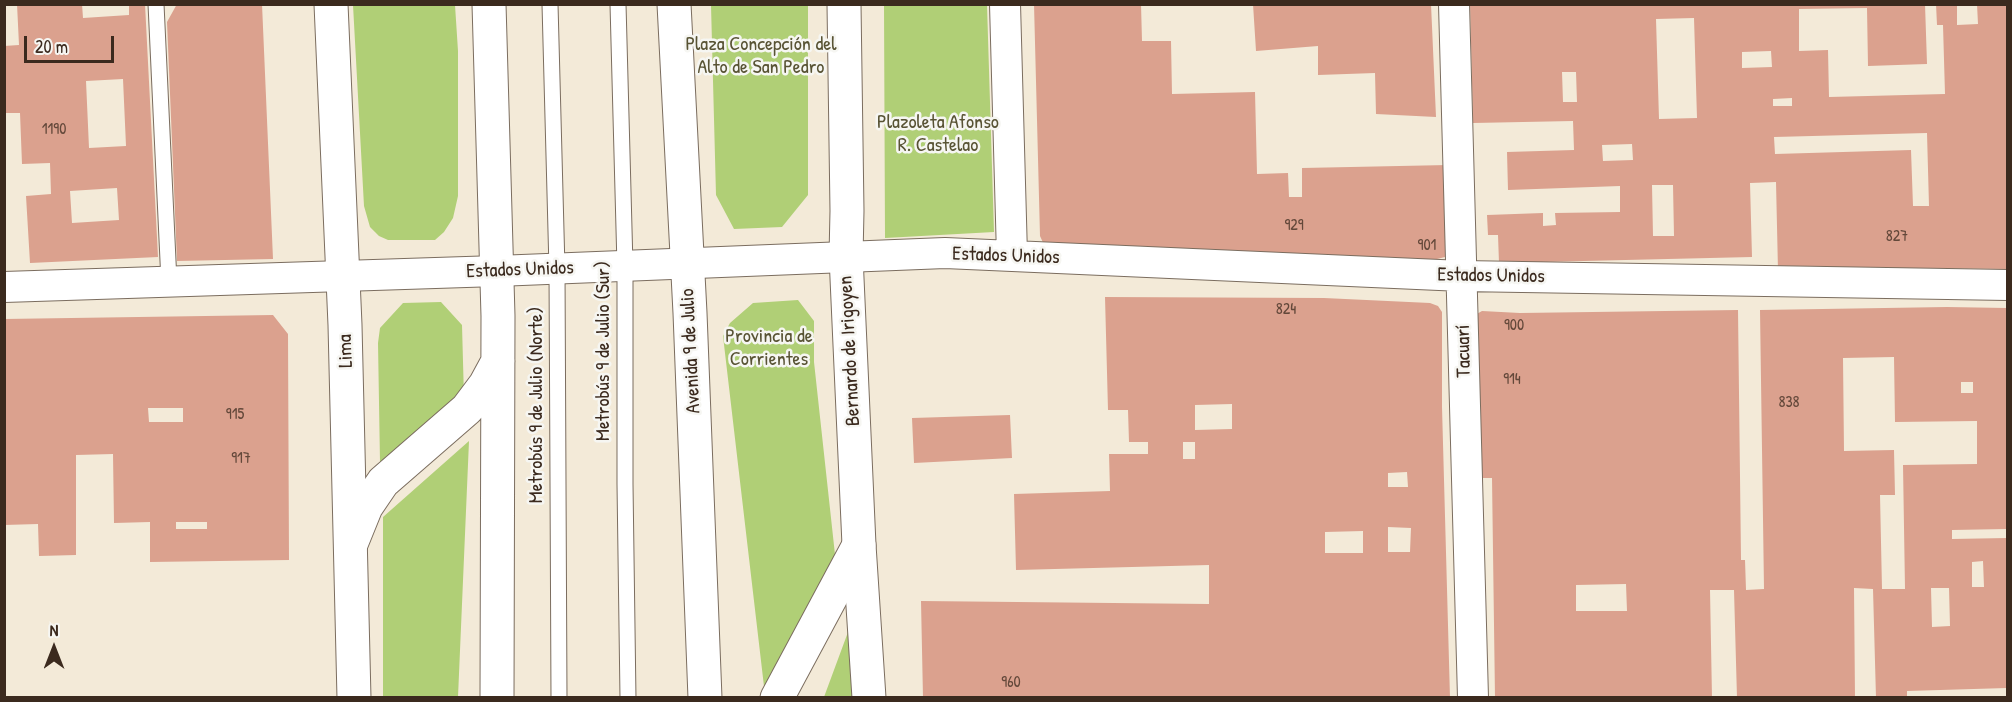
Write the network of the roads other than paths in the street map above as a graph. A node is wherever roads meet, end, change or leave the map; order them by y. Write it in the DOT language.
graph roads {
  1 [pos="156,4"];
  2 [pos="331,4"];
  3 [pos="489,4"];
  4 [pos="550,4"];
  5 [pos="618,4"];
  6 [pos="674,4"];
  7 [pos="844,4"];
  8 [pos="1005,4"];
  9 [pos="1454,4"];
  10 [pos="1012,255"];
  11 [pos="846,256"];
  12 [pos="687,264"];
  13 [pos="625,266"];
  14 [pos="558,269"];
  15 [pos="497,271"];
  16 [pos="344,276"];
  17 [pos="1462,276"];
  18 [pos="170,282"];
  19 [pos="2007,285"];
  20 [pos="4,287"];
  21 [pos="498,361"];
  22 [pos="351,544"];
  23 [pos="859,545"];
  24 [pos="354,698"];
  25 [pos="497,698"];
  26 [pos="559,698"];
  27 [pos="628,698"];
  28 [pos="705,698"];
  29 [pos="777,698"];
  30 [pos="868,698"];
  31 [pos="1473,698"];
  1 -- 18 [label="lane"];
  2 -- 16 [label="main road, Lima"];
  3 -- 15 [label="main road"];
  4 -- 14 [label="lane, Metrobús 9 de Julio (Norte)"];
  5 -- 13 [label="lane, Metrobús 9 de Julio (Sur)"];
  6 -- 12 [label="main road, Avenida 9 de Julio"];
  7 -- 11 [label="main road, Bernardo de Irigoyen"];
  8 -- 10 [label="street"];
  9 -- 17 [label="street, Tacuarí"];
  10 -- 11 [label="street, Estados Unidos"];
  10 -- 17 [label="street, Estados Unidos"];
  11 -- 12 [label="street, Estados Unidos"];
  11 -- 23 [label="main road, Bernardo de Irigoyen"];
  12 -- 13 [label="street, Estados Unidos"];
  12 -- 28 [label="main road, Avenida 9 de Julio"];
  13 -- 14 [label="street, Estados Unidos"];
  13 -- 27 [label="lane, Metrobús 9 de Julio (Sur)"];
  14 -- 15 [label="street, Estados Unidos"];
  14 -- 26 [label="lane, Metrobús 9 de Julio (Norte)"];
  15 -- 16 [label="street, Estados Unidos"];
  15 -- 21 [label="main road"];
  16 -- 18 [label="street, Estados Unidos"];
  16 -- 22 [label="main road, Lima"];
  17 -- 19 [label="street, Estados Unidos"];
  17 -- 31 [label="street, Tacuarí"];
  18 -- 20 [label="street, Estados Unidos"];
  21 -- 22 [label="main road"];
  21 -- 25 [label="main road"];
  22 -- 24 [label="main road, Lima"];
  23 -- 29 [label="main road"];
  23 -- 30 [label="main road, Bernardo de Irigoyen"];
}
